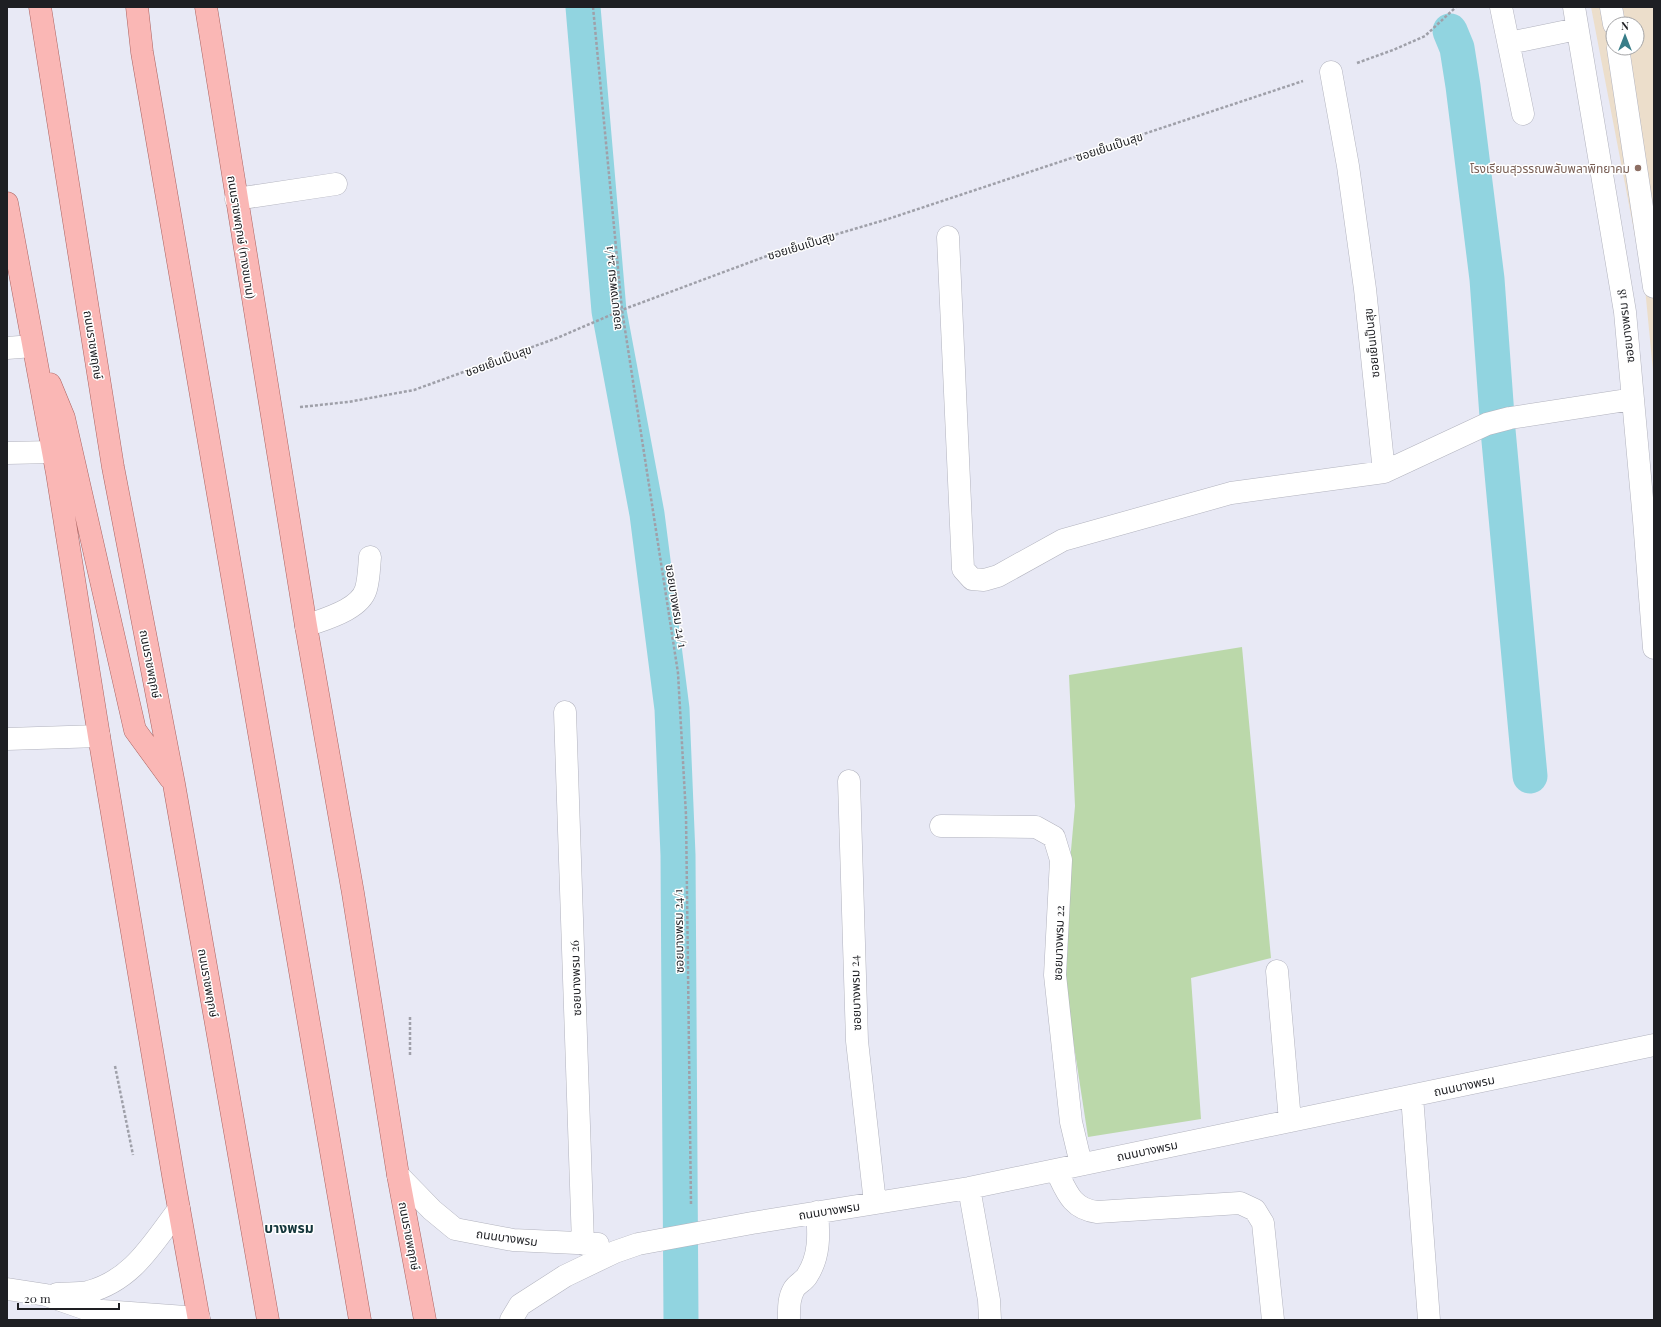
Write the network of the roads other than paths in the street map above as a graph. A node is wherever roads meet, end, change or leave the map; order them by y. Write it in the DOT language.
graph roads {
  1 [pos="40,7"];
  2 [pos="136,7"];
  3 [pos="1502,7"];
  4 [pos="1574,7"];
  5 [pos="208,17"];
  6 [pos="1577,29"];
  7 [pos="1509,43"];
  8 [pos="1619,56"];
  9 [pos="1331,72"];
  10 [pos="1523,114"];
  11 [pos="336,184"];
  12 [pos="236,199"];
  13 [pos="7,204"];
  14 [pos="948,237"];
  15 [pos="1654,287"];
  16 [pos="33,346"];
  17 [pos="7,348"];
  18 [pos="1633,399"];
  19 [pos="53,452"];
  20 [pos="7,453"];
  21 [pos="279,466"];
  22 [pos="1384,472"];
  23 [pos="370,557"];
  24 [pos="306,626"];
  25 [pos="1654,648"];
  26 [pos="565,712"];
  27 [pos="99,736"];
  28 [pos="7,739"];
  29 [pos="849,781"];
  30 [pos="174,784"];
  31 [pos="941,826"];
  32 [pos="1277,971"];
  33 [pos="1654,1045"];
  34 [pos="1412,1096"];
  35 [pos="1290,1121"];
  36 [pos="1081,1164"];
  37 [pos="1056,1170"];
  38 [pos="398,1175"];
  39 [pos="969,1188"];
  40 [pos="875,1203"];
  41 [pos="179,1209"];
  42 [pos="817,1212"];
  43 [pos="583,1244"];
  44 [pos="638,1244"];
  45 [pos="7,1289"];
  46 [pos="46,1294"];
  47 [pos="88,1315"];
  48 [pos="199,1319"];
  49 [pos="268,1320"];
  50 [pos="360,1320"];
  51 [pos="425,1320"];
  52 [pos="511,1320"];
  53 [pos="789,1320"];
  54 [pos="990,1320"];
  55 [pos="1273,1320"];
  56 [pos="1429,1320"];
  1 -- 30 [label="main road, ถนนราชพฤกษ์"];
  2 -- 50 [label="main road"];
  3 -- 7 [label="street"];
  4 -- 6 [label="street, ซอยบางพรม 18"];
  5 -- 12 [label="main road, ถนนราชพฤกษ์ (ทางขนาน)"];
  6 -- 7 [label="street"];
  6 -- 18 [label="street, ซอยบางพรม 18"];
  7 -- 10 [label="street"];
  8 -- 15 [label="street"];
  9 -- 22 [label="street, ซอยเย็นเป็นสุข"];
  11 -- 12 [label="street"];
  12 -- 21 [label="main road, ถนนราชพฤกษ์ (ทางขนาน)"];
  13 -- 16 [label="main road"];
  14 -- 22 [label="street"];
  16 -- 17 [label="street"];
  16 -- 19 [label="main road"];
  16 -- 30 [label="main road"];
  18 -- 22 [label="street"];
  18 -- 25 [label="street, ซอยบางพรม 18"];
  19 -- 20 [label="street"];
  19 -- 27 [label="main road"];
  21 -- 24 [label="main road, ถนนราชพฤกษ์"];
  23 -- 24 [label="street"];
  24 -- 38 [label="main road, ถนนราชพฤกษ์"];
  26 -- 43 [label="street, ซอยบางพรม 26"];
  27 -- 28 [label="street"];
  27 -- 41 [label="main road"];
  29 -- 40 [label="street, ซอยบางพรม 24"];
  30 -- 49 [label="main road, ถนนราชพฤกษ์"];
  31 -- 36 [label="street, ซอยบางพรม 22"];
  32 -- 35 [label="street"];
  33 -- 34 [label="street, ถนนบางพรม"];
  34 -- 35 [label="street, ถนนบางพรม"];
  34 -- 56 [label="street"];
  35 -- 36 [label="street, ถนนบางพรม"];
  36 -- 37 [label="street, ถนนบางพรม"];
  37 -- 39 [label="street, ถนนบางพรม"];
  37 -- 55 [label="street"];
  38 -- 43 [label="street, ถนนบางพรม"];
  38 -- 51 [label="main road, ถนนราชพฤกษ์"];
  39 -- 40 [label="street, ถนนบางพรม"];
  39 -- 54 [label="street"];
  40 -- 42 [label="street, ถนนบางพรม"];
  41 -- 46 [label="street"];
  41 -- 48 [label="main road"];
  42 -- 44 [label="street, ถนนบางพรม"];
  42 -- 53 [label="street"];
  43 -- 44 [label="street, ถนนบางพรม"];
  44 -- 52 [label="street, ถนนบางพรม"];
  45 -- 46 [label="street"];
  46 -- 47 [label="street"];
  47 -- 48 [label="street"];
}
